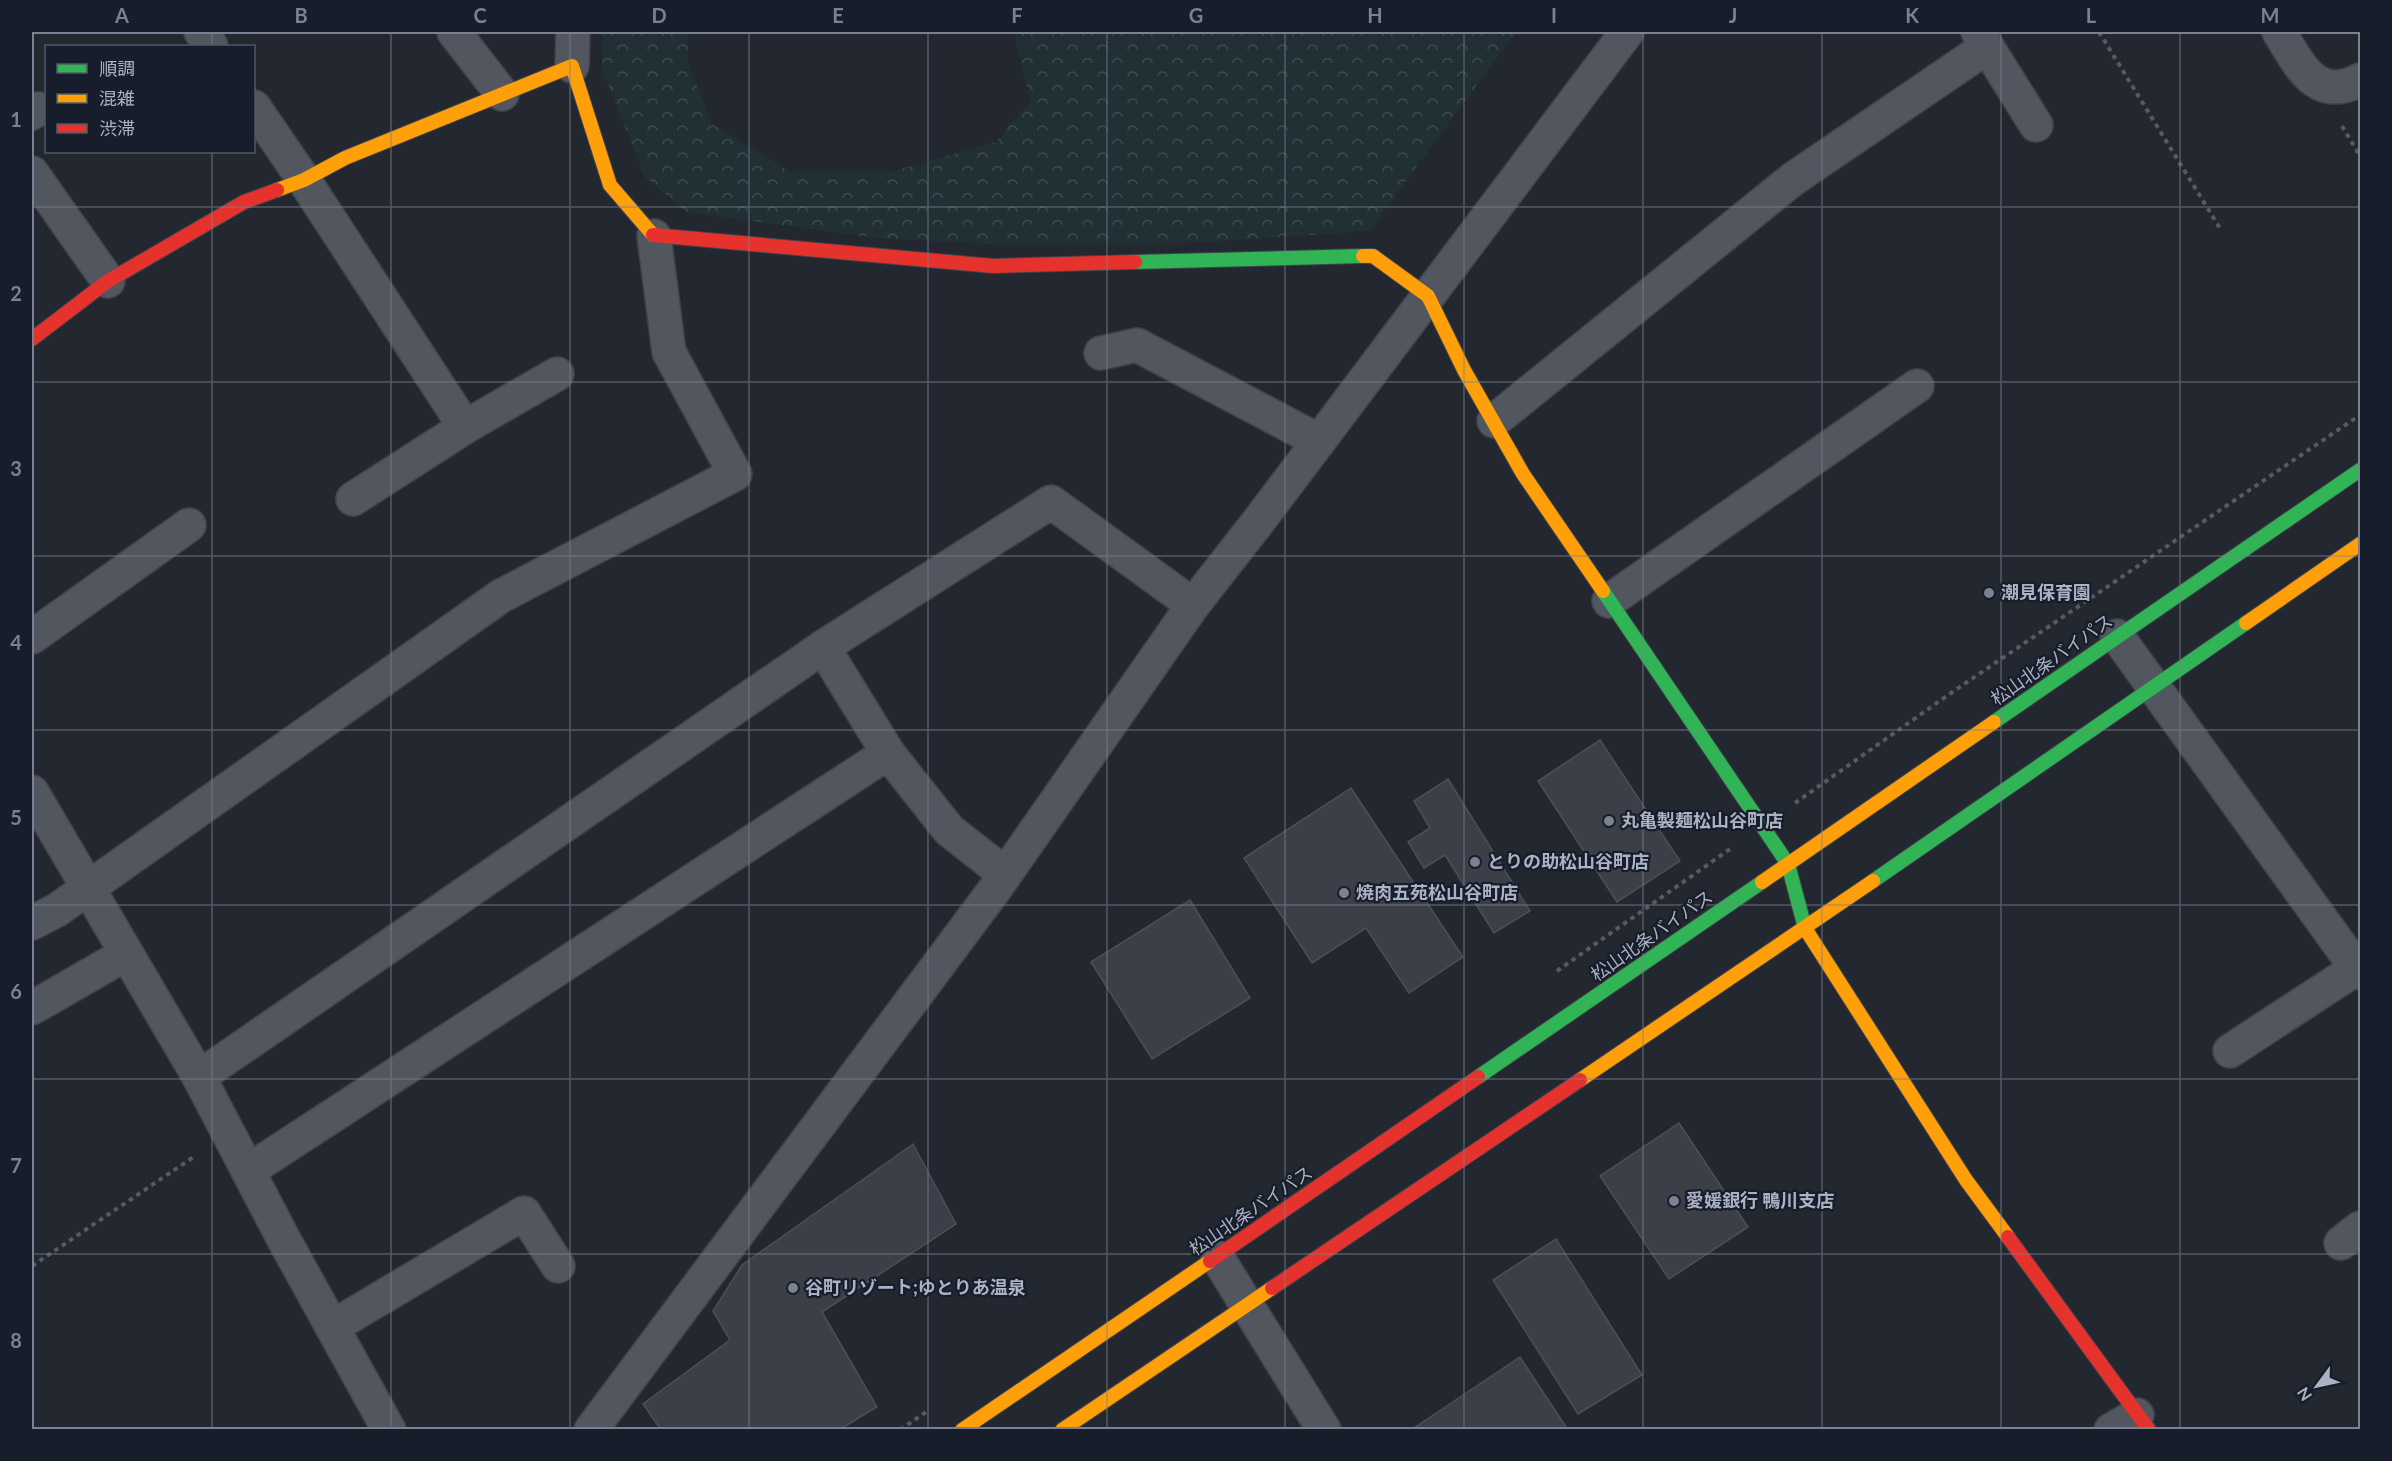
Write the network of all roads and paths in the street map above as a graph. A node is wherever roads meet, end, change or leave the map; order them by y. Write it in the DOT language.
graph roads {
  1 [pos="201,32"];
  2 [pos="454,32"];
  3 [pos="573,32"];
  4 [pos="1627,32"];
  5 [pos="2099,32"];
  6 [pos="2279,32"];
  7 [pos="1982,39"];
  8 [pos="211,45"];
  9 [pos="572,66"];
  10 [pos="2361,80"];
  11 [pos="502,94"];
  12 [pos="255,108"];
  13 [pos="2036,125"];
  14 [pos="32,173"];
  15 [pos="304,180"];
  16 [pos="2221,230"];
  17 [pos="654,236"];
  18 [pos="108,281"];
  19 [pos="1428,296"];
  20 [pos="32,339"];
  21 [pos="1101,353"];
  22 [pos="557,374"];
  23 [pos="1917,386"];
  24 [pos="2361,415"];
  25 [pos="1494,421"];
  26 [pos="465,427"];
  27 [pos="1319,441"];
  28 [pos="2361,470"];
  29 [pos="353,499"];
  30 [pos="189,525"];
  31 [pos="2361,543"];
  32 [pos="1609,601"];
  33 [pos="1193,605"];
  34 [pos="2117,636"];
  35 [pos="32,637"];
  36 [pos="823,647"];
  37 [pos="2153,685"];
  38 [pos="888,753"];
  39 [pos="32,792"];
  40 [pos="1762,826"];
  41 [pos="1788,864"];
  42 [pos="1005,874"];
  43 [pos="87,888"];
  44 [pos="32,923"];
  45 [pos="1805,928"];
  46 [pos="126,954"];
  47 [pos="2359,970"];
  48 [pos="1547,978"];
  49 [pos="32,1008"];
  50 [pos="2230,1051"];
  51 [pos="199,1077"];
  52 [pos="228,1134"];
  53 [pos="248,1171"];
  54 [pos="1217,1257"];
  55 [pos="32,1266"];
  56 [pos="558,1266"];
  57 [pos="1246,1306"];
  58 [pos="332,1327"];
  59 [pos="929,1410"];
  60 [pos="2132,1425"];
  61 [pos="389,1430"];
  62 [pos="591,1430"];
  63 [pos="900,1430"];
  64 [pos="962,1430"];
  65 [pos="1062,1430"];
  66 [pos="1324,1430"];
  1 -- 8 [label="street"];
  2 -- 11 [label="street"];
  3 -- 9 [label="street"];
  4 -- 19 [label="street"];
  5 -- 16 [label="path"];
  6 -- 10 [label="street"];
  7 -- 13 [label="street"];
  7 -- 25 [label="street"];
  9 -- 11 [label="main road"];
  9 -- 17 [label="main road"];
  11 -- 15 [label="main road"];
  12 -- 15 [label="street"];
  14 -- 18 [label="street"];
  15 -- 18 [label="main road"];
  15 -- 26 [label="street"];
  17 -- 19 [label="main road"];
  17 -- 43 [label="street"];
  18 -- 20 [label="main road"];
  19 -- 25 [label="main road"];
  19 -- 27 [label="street"];
  21 -- 27 [label="street"];
  22 -- 26 [label="street"];
  23 -- 32 [label="street"];
  24 -- 40 [label="path"];
  25 -- 32 [label="main road"];
  26 -- 29 [label="street"];
  27 -- 33 [label="street"];
  28 -- 34 [label="main road, 松山北条バイパス"];
  30 -- 35 [label="street"];
  31 -- 37 [label="main road"];
  32 -- 40 [label="main road"];
  33 -- 36 [label="street"];
  33 -- 42 [label="street"];
  34 -- 37 [label="street"];
  34 -- 41 [label="main road, 松山北条バイパス"];
  36 -- 38 [label="street"];
  36 -- 51 [label="street"];
  37 -- 45 [label="main road"];
  37 -- 47 [label="street"];
  38 -- 42 [label="street"];
  38 -- 53 [label="street"];
  39 -- 43 [label="street"];
  40 -- 41 [label="main road"];
  40 -- 48 [label="path"];
  41 -- 45 [label="main road"];
  41 -- 54 [label="main road, 松山北条バイパス"];
  42 -- 62 [label="street"];
  43 -- 44 [label="street"];
  43 -- 46 [label="street"];
  45 -- 57 [label="main road"];
  45 -- 60 [label="main road"];
  46 -- 49 [label="street"];
  46 -- 51 [label="street"];
  47 -- 50 [label="street"];
  51 -- 52 [label="street"];
  52 -- 53 [label="street"];
  52 -- 55 [label="path"];
  53 -- 58 [label="street"];
  54 -- 57 [label="street"];
  54 -- 64 [label="main road, 松山北条バイパス"];
  56 -- 58 [label="street"];
  57 -- 65 [label="main road"];
  57 -- 66 [label="street"];
  58 -- 61 [label="street"];
  59 -- 63 [label="path"];
}
